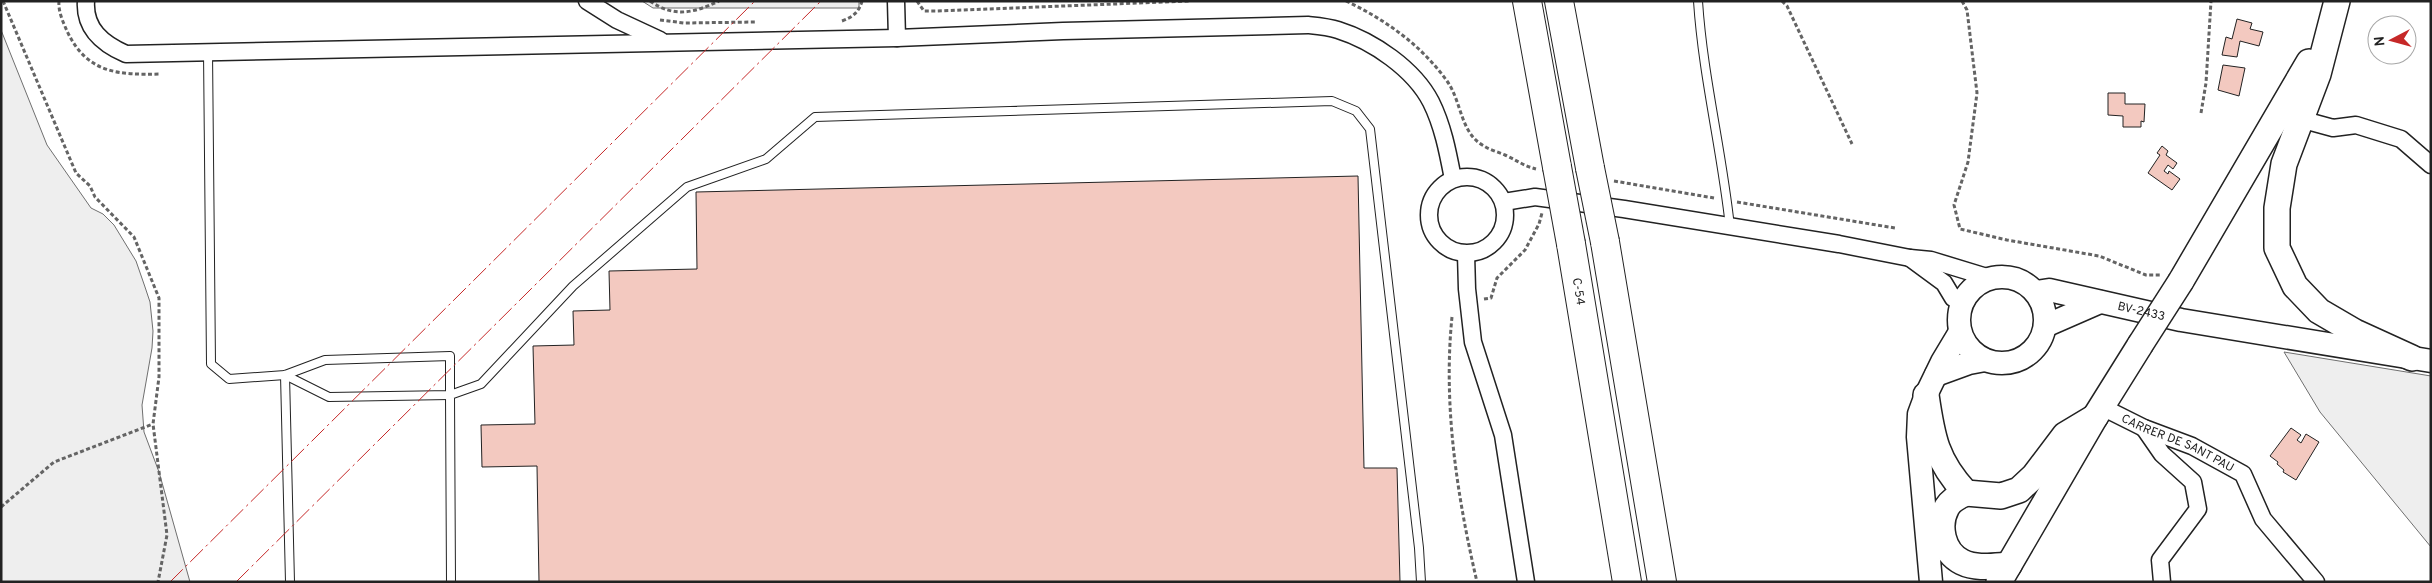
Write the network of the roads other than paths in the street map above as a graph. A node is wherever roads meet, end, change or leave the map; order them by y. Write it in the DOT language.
graph roads {
  1 [pos="86,1"];
  2 [pos="587,1"];
  3 [pos="896,1"];
  4 [pos="1527,1"];
  5 [pos="1559,1"];
  6 [pos="1698,1"];
  7 [pos="2337,1"];
  8 [pos="2328,27"];
  9 [pos="897,38"];
  10 [pos="664,42"];
  11 [pos="208,51"];
  12 [pos="2300,119"];
  13 [pos="2431,165"];
  14 [pos="1453,179"];
  15 [pos="1504,202"];
  16 [pos="1730,227"];
  17 [pos="1466,254"];
  18 [pos="1910,258"];
  19 [pos="1990,278"];
  20 [pos="2036,292"];
  21 [pos="2100,302"];
  22 [pos="1962,303"];
  23 [pos="2045,326"];
  24 [pos="1960,332"];
  25 [pos="2421,359"];
  26 [pos="1985,360"];
  27 [pos="285,375"];
  28 [pos="1931,385"];
  29 [pos="450,395"];
  30 [pos="2098,412"];
  31 [pos="2144,428"];
  32 [pos="1966,493"];
  33 [pos="2004,573"];
  34 [pos="290,582"];
  35 [pos="451,582"];
  36 [pos="1421,582"];
  37 [pos="1526,582"];
  38 [pos="1627,582"];
  39 [pos="1662,582"];
  40 [pos="1931,582"];
  41 [pos="2162,582"];
  42 [pos="2316,582"];
  1 -- 11 [label="street"];
  2 -- 10 [label="street"];
  3 -- 9 [label="street"];
  4 -- 38 [label="highway, C-54 / C-54, bridge"];
  5 -- 39 [label="highway, bridge"];
  6 -- 16 [label="lane"];
  7 -- 8 [label="main road"];
  8 -- 12 [label="main road"];
  8 -- 30 [label="main road, bridge"];
  9 -- 10 [label="street"];
  9 -- 14 [label="street"];
  10 -- 11 [label="street"];
  11 -- 27 [label="lane"];
  12 -- 13 [label="street"];
  12 -- 25 [label="main road"];
  14 -- 15 [label="street"];
  14 -- 17 [label="street"];
  15 -- 16 [label="street"];
  15 -- 17 [label="street"];
  16 -- 18 [label="street"];
  17 -- 37 [label="street"];
  18 -- 19 [label="street"];
  18 -- 22 [label="street"];
  19 -- 20 [label="main road"];
  19 -- 22 [label="main road"];
  20 -- 21 [label="main road, BV-2433"];
  20 -- 23 [label="main road"];
  21 -- 23 [label="main road, BV-2433"];
  21 -- 25 [label="main road, BV-2433 / BV-2433"];
  22 -- 24 [label="main road"];
  23 -- 26 [label="main road"];
  24 -- 26 [label="main road"];
  24 -- 28 [label="main road"];
  26 -- 28 [label="main road"];
  27 -- 29 [label="lane"];
  27 -- 29 [label="lane"];
  27 -- 34 [label="lane"];
  28 -- 32 [label="main road"];
  28 -- 40 [label="main road"];
  29 -- 35 [label="lane"];
  29 -- 36 [label="lane"];
  30 -- 31 [label="street, CARRER DE SANT PAU"];
  30 -- 32 [label="main road"];
  30 -- 33 [label="main road"];
  31 -- 41 [label="street"];
  31 -- 42 [label="street, CARRER DE SANT PAU"];
  32 -- 33 [label="main road"];
}
